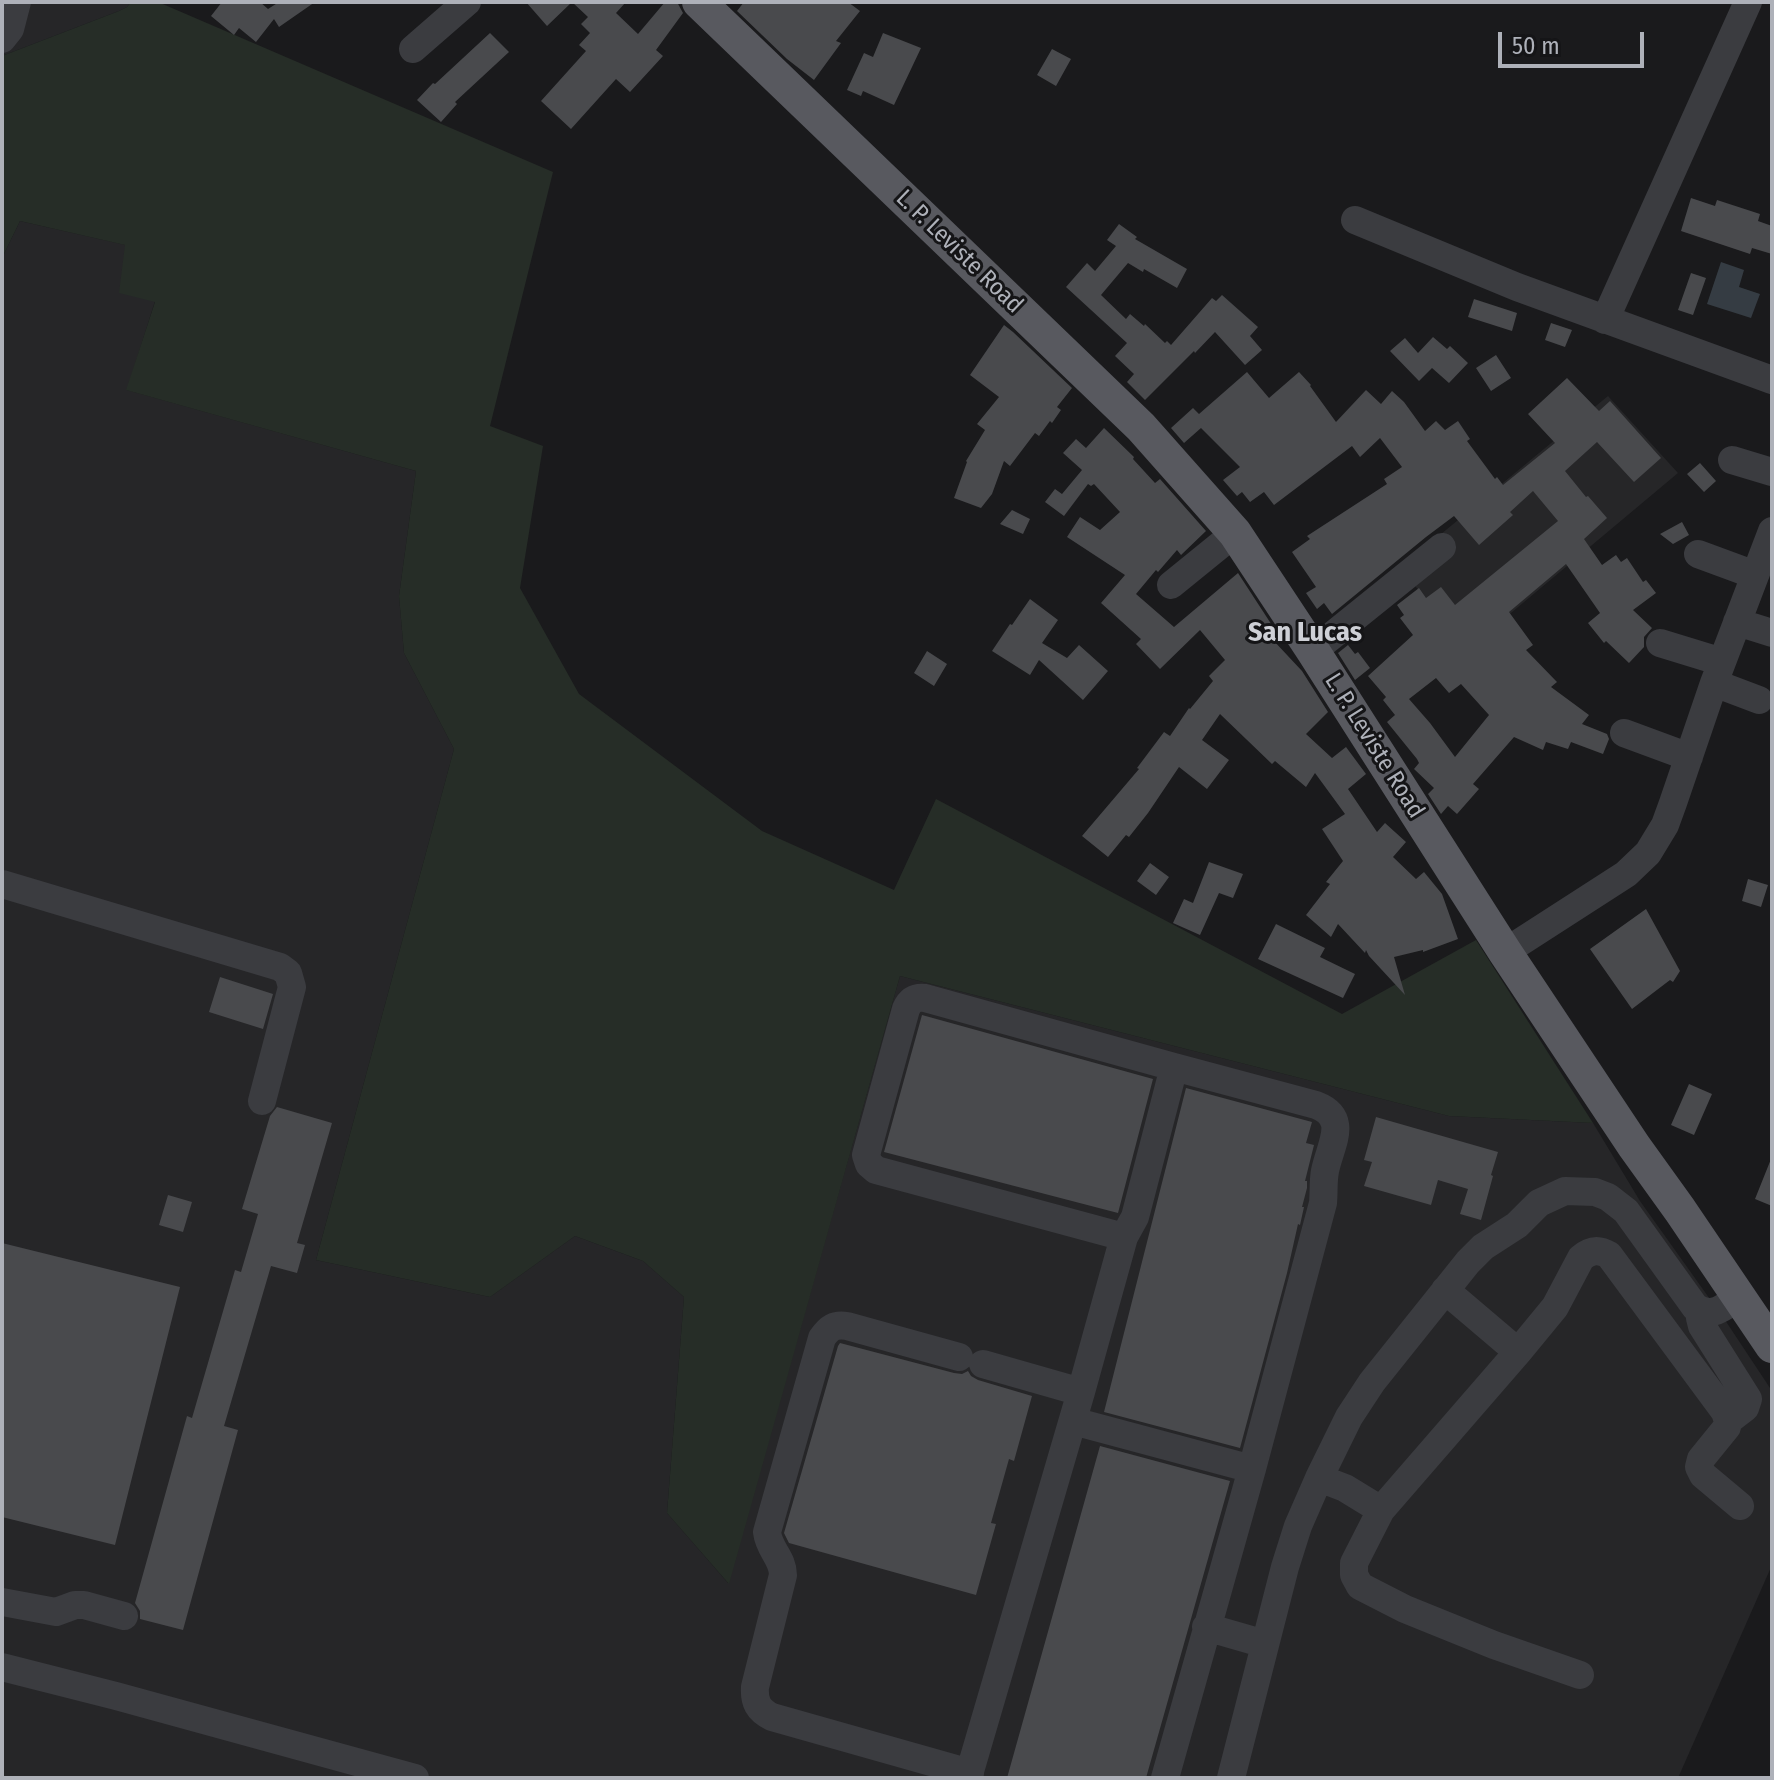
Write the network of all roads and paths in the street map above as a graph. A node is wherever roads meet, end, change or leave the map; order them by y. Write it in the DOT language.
graph roads {
  1 [pos="17,2"];
  2 [pos="467,2"];
  3 [pos="707,5"];
  4 [pos="1755,8"];
  5 [pos="2,39"];
  6 [pos="413,49"];
  7 [pos="1355,220"];
  8 [pos="1605,320"];
  9 [pos="1772,380"];
  10 [pos="1732,460"];
  11 [pos="1772,472"];
  12 [pos="1772,531"];
  13 [pos="1235,533"];
  14 [pos="1442,547"];
  15 [pos="1698,554"];
  16 [pos="1755,575"];
  17 [pos="1171,585"];
  18 [pos="1737,622"];
  19 [pos="1772,633"];
  20 [pos="1660,643"];
  21 [pos="1313,651"];
  22 [pos="1718,673"];
  23 [pos="1759,700"];
  24 [pos="1624,733"];
  25 [pos="1689,757"];
  26 [pos="2,884"];
  27 [pos="1505,952"];
  28 [pos="1174,1067"];
  29 [pos="262,1101"];
  30 [pos="1124,1237"];
  31 [pos="1445,1290"];
  32 [pos="1739,1297"];
  33 [pos="1702,1311"];
  34 [pos="1772,1346"];
  35 [pos="1518,1352"];
  36 [pos="1081,1392"];
  37 [pos="1073,1421"];
  38 [pos="1728,1421"];
  39 [pos="1252,1469"];
  40 [pos="1319,1478"];
  41 [pos="1740,1506"];
  42 [pos="1381,1510"];
  43 [pos="2,1602"];
  44 [pos="124,1616"];
  45 [pos="1206,1627"];
  46 [pos="1265,1644"];
  47 [pos="2,1667"];
  48 [pos="1580,1675"];
  49 [pos="969,1775"];
  50 [pos="415,1778"];
  51 [pos="1165,1778"];
  52 [pos="1231,1778"];
  1 -- 5 [label="street"];
  2 -- 6 [label="street"];
  3 -- 13 [label="main road, L. P. Leviste Road"];
  4 -- 8 [label="street"];
  7 -- 8 [label="street"];
  8 -- 9 [label="street"];
  10 -- 11 [label="street"];
  12 -- 16 [label="street"];
  13 -- 17 [label="street"];
  13 -- 21 [label="main road, L. P. Leviste Road"];
  14 -- 21 [label="street"];
  15 -- 16 [label="street"];
  16 -- 18 [label="street"];
  18 -- 19 [label="street"];
  18 -- 22 [label="street"];
  20 -- 22 [label="street"];
  21 -- 27 [label="main road, L. P. Leviste Road"];
  22 -- 23 [label="street"];
  22 -- 25 [label="street"];
  24 -- 25 [label="street"];
  25 -- 27 [label="street"];
  26 -- 29 [label="street"];
  27 -- 32 [label="main road, L. P. Leviste Road"];
  28 -- 30 [label="street"];
  28 -- 30 [label="street"];
  28 -- 39 [label="street"];
  30 -- 36 [label="street"];
  31 -- 33 [label="street"];
  31 -- 35 [label="street"];
  31 -- 40 [label="street"];
  32 -- 33 [label="street"];
  32 -- 34 [label="main road, L. P. Leviste Road"];
  33 -- 38 [label="street"];
  35 -- 38 [label="street"];
  35 -- 42 [label="street"];
  36 -- 37 [label="street"];
  36 -- 49 [label="street"];
  37 -- 39 [label="street"];
  37 -- 49 [label="street"];
  38 -- 41 [label="street"];
  39 -- 45 [label="street"];
  40 -- 42 [label="street"];
  40 -- 46 [label="street"];
  42 -- 48 [label="street"];
  43 -- 44 [label="street"];
  45 -- 46 [label="street"];
  45 -- 51 [label="street"];
  46 -- 52 [label="street"];
  47 -- 50 [label="street"];
}
